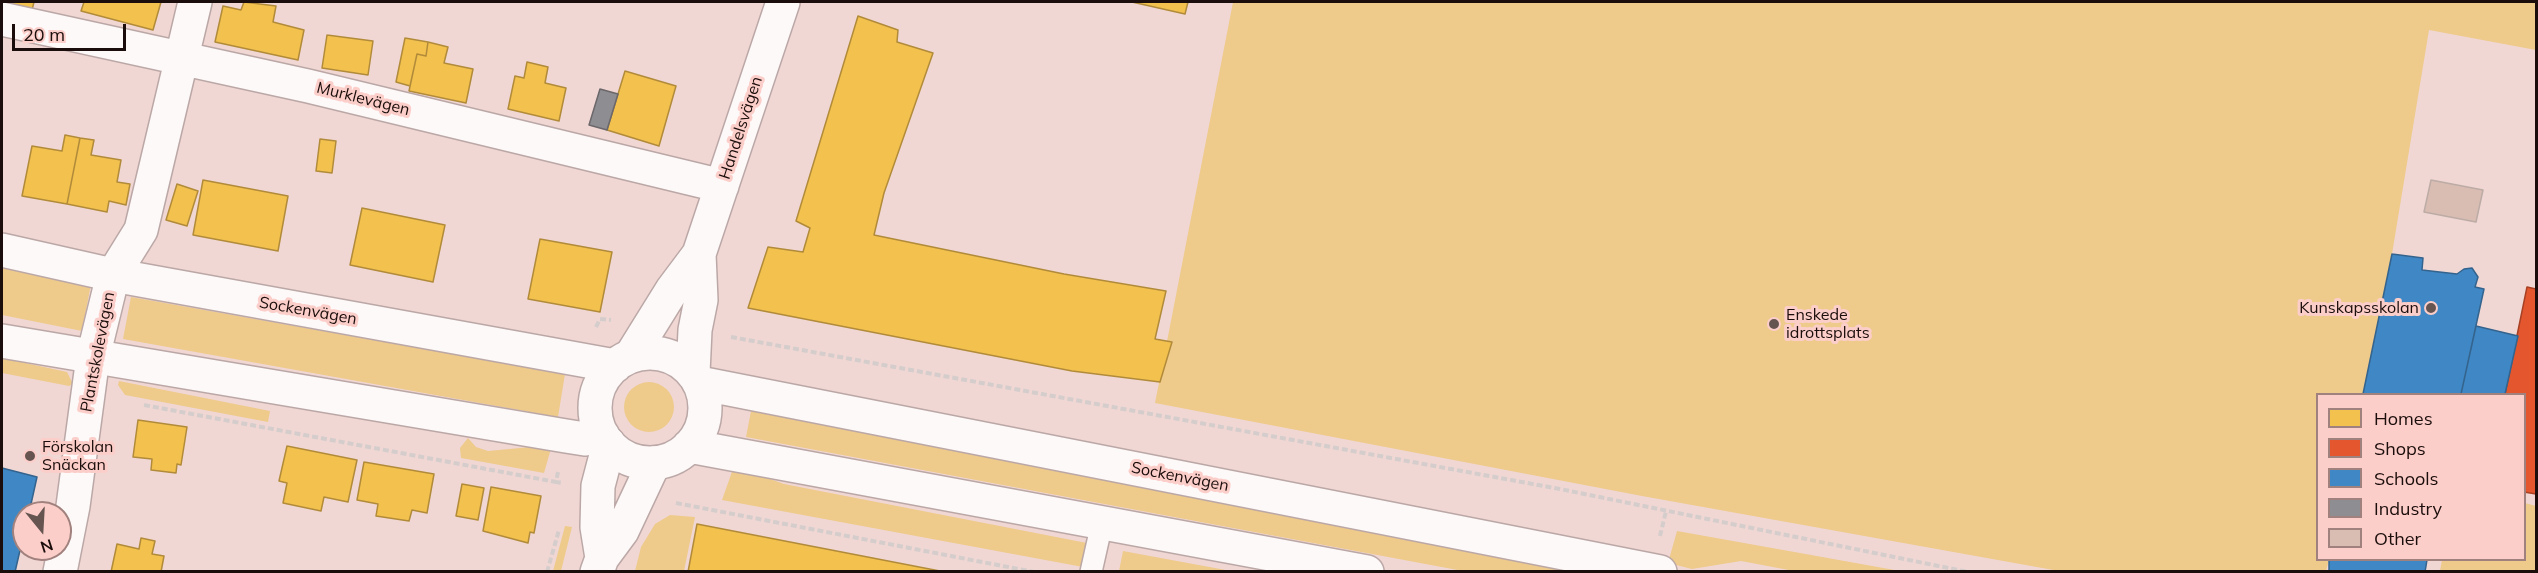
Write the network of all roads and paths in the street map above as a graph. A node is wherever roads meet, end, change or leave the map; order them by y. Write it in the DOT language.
graph roads {
  1 [pos="195,2"];
  2 [pos="783,2"];
  3 [pos="2,19"];
  4 [pos="182,58"];
  5 [pos="722,186"];
  6 [pos="2,250"];
  7 [pos="699,254"];
  8 [pos="113,275"];
  9 [pos="653,322"];
  10 [pos="695,330"];
  11 [pos="2,341"];
  12 [pos="93,357"];
  13 [pos="579,361"];
  14 [pos="623,362"];
  15 [pos="696,378"];
  16 [pos="88,394"];
  17 [pos="566,436"];
  18 [pos="606,440"];
  19 [pos="689,446"];
  20 [pos="654,463"];
  21 [pos="556,482"];
  22 [pos="597,486"];
  23 [pos="638,496"];
  24 [pos="1102,523"];
  25 [pos="599,565"];
  26 [pos="60,572"];
  27 [pos="1034,572"];
  28 [pos="1091,572"];
  29 [pos="1366,572"];
  30 [pos="1660,572"];
  31 [pos="1968,572"];
  1 -- 4 [label="street, Plantskolevägen"];
  2 -- 5 [label="street, Handelsvägen"];
  3 -- 4 [label="street, Murklevägen"];
  4 -- 5 [label="street, Murklevägen"];
  4 -- 8 [label="street, Plantskolevägen"];
  5 -- 7 [label="street, Handelsvägen"];
  6 -- 8 [label="street, Sockenvägen"];
  7 -- 9 [label="street, Handelsvägen"];
  7 -- 10 [label="street, Handelsvägen"];
  8 -- 12 [label="street, Plantskolevägen"];
  8 -- 13 [label="street, Sockenvägen"];
  9 -- 13 [label="path"];
  9 -- 14 [label="street, Handelsvägen"];
  10 -- 15 [label="street, Handelsvägen"];
  10 -- 31 [label="path"];
  11 -- 12 [label="street"];
  12 -- 16 [label="street, Plantskolevägen"];
  12 -- 17 [label="street"];
  13 -- 14 [label="street, Sockenvägen"];
  14 -- 15 [label="street, Sockenvägen"];
  14 -- 18 [label="street"];
  15 -- 19 [label="street"];
  15 -- 30 [label="street, Sockenvägen"];
  16 -- 21 [label="path"];
  16 -- 26 [label="street, Plantskolevägen"];
  17 -- 18 [label="street"];
  17 -- 21 [label="path"];
  18 -- 20 [label="street"];
  18 -- 22 [label="street"];
  19 -- 20 [label="street"];
  19 -- 24 [label="street"];
  20 -- 23 [label="street"];
  21 -- 22 [label="path"];
  22 -- 25 [label="street"];
  23 -- 25 [label="street"];
  23 -- 27 [label="path"];
  24 -- 28 [label="lane"];
  24 -- 29 [label="street"];
}
